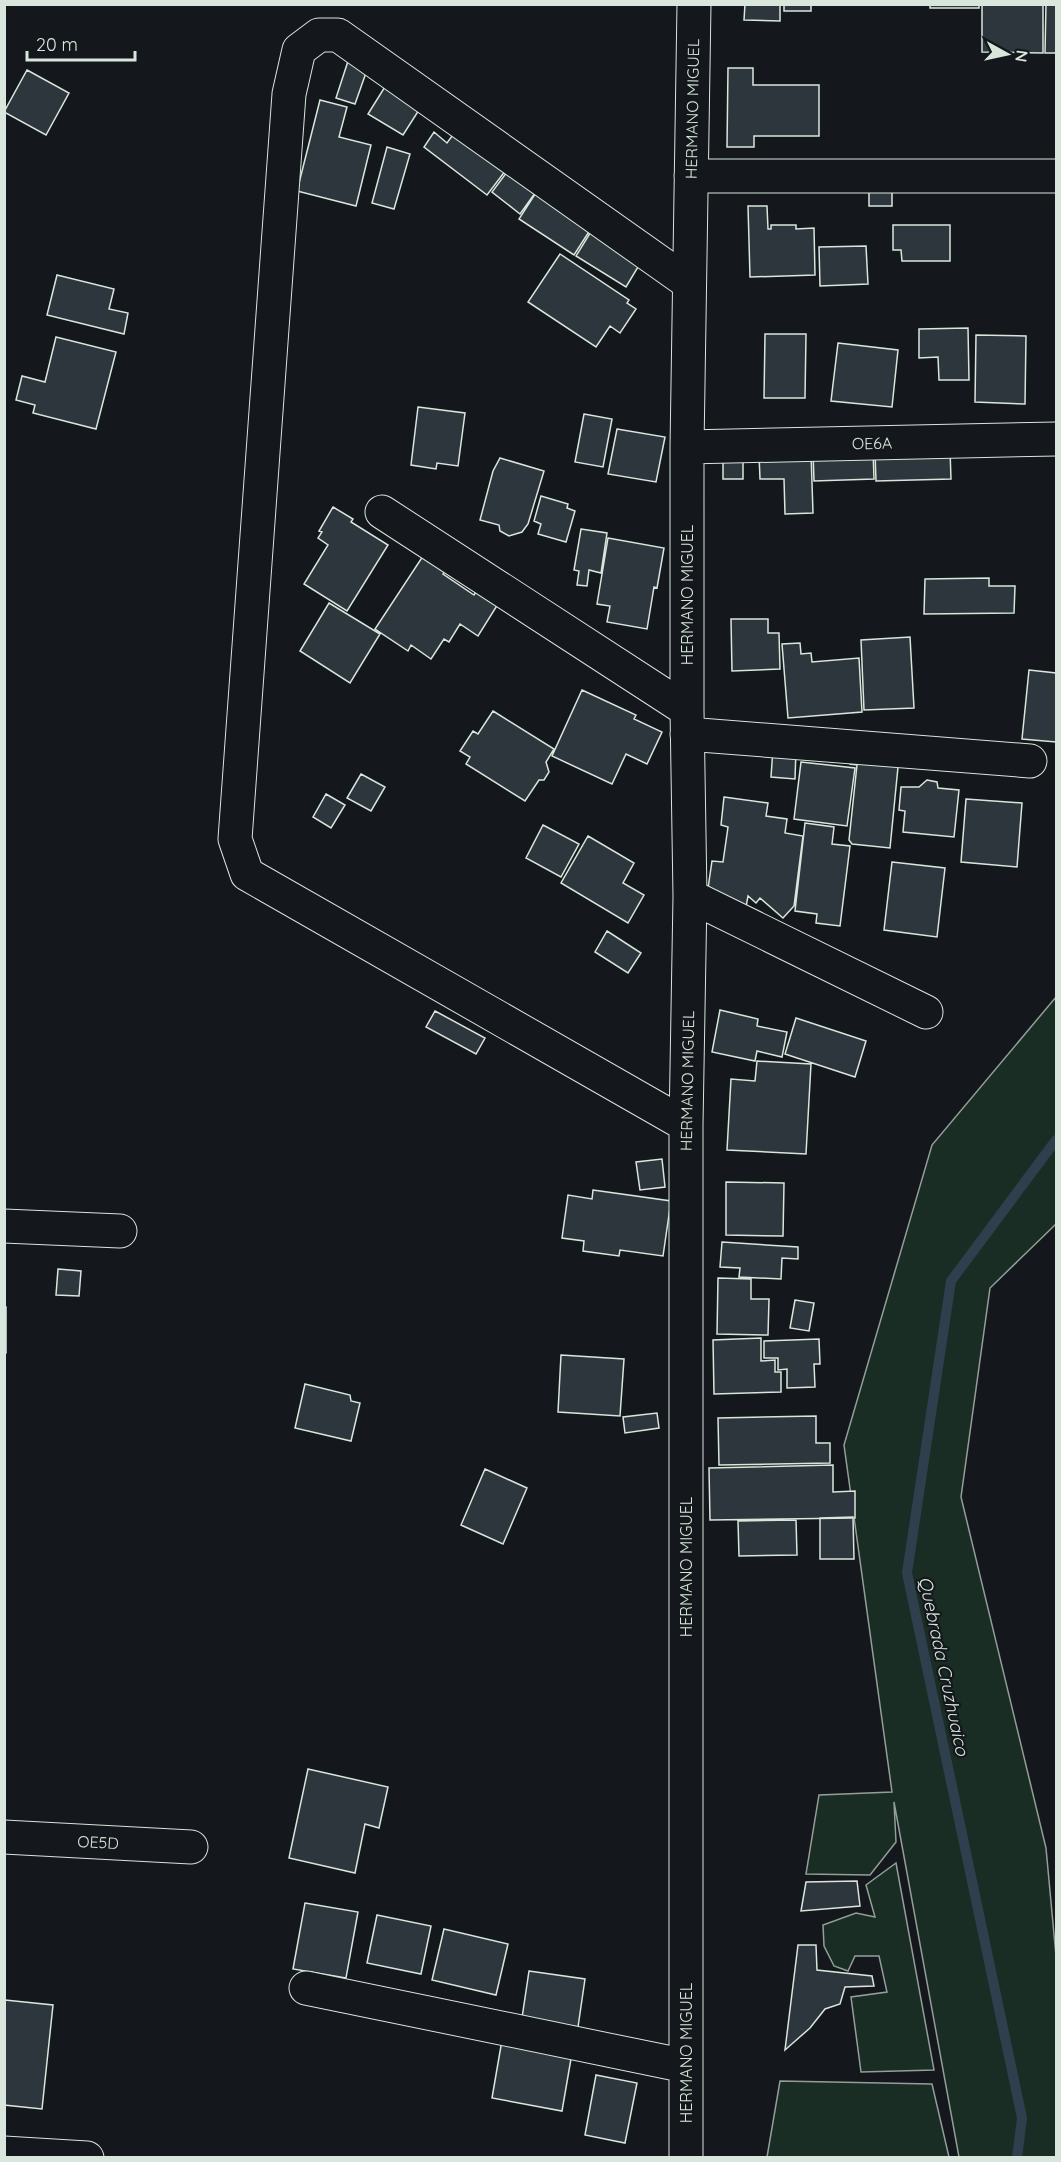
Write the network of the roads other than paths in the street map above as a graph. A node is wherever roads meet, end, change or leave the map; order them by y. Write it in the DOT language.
graph roads {
  1 [pos="694,4"];
  2 [pos="691,176"];
  3 [pos="1056,176"];
  4 [pos="689,283"];
  5 [pos="1056,439"];
  6 [pos="687,447"];
  7 [pos="382,512"];
  8 [pos="687,722"];
  9 [pos="1030,761"];
  10 [pos="690,896"];
  11 [pos="926,1012"];
  12 [pos="686,1125"];
  13 [pos="4,1226"];
  14 [pos="120,1231"];
  15 [pos="4,1837"];
  16 [pos="191,1847"];
  17 [pos="306,1988"];
  18 [pos="686,2066"];
  19 [pos="4,2152"];
  20 [pos="87,2157"];
  21 [pos="686,2157"];
  1 -- 2 [label="street, HERMANO MIGUEL"];
  2 -- 3 [label="street"];
  2 -- 4 [label="street, HERMANO MIGUEL"];
  4 -- 6 [label="street, HERMANO MIGUEL"];
  4 -- 12 [label="street"];
  5 -- 6 [label="street, OE6A"];
  6 -- 8 [label="street, HERMANO MIGUEL"];
  7 -- 8 [label="street"];
  8 -- 9 [label="street"];
  8 -- 10 [label="street, HERMANO MIGUEL"];
  10 -- 11 [label="street"];
  10 -- 12 [label="street, HERMANO MIGUEL"];
  12 -- 18 [label="street, HERMANO MIGUEL"];
  13 -- 14 [label="street"];
  15 -- 16 [label="street, OE5D"];
  17 -- 18 [label="street"];
  18 -- 21 [label="street, HERMANO MIGUEL"];
  19 -- 20 [label="street"];
}
